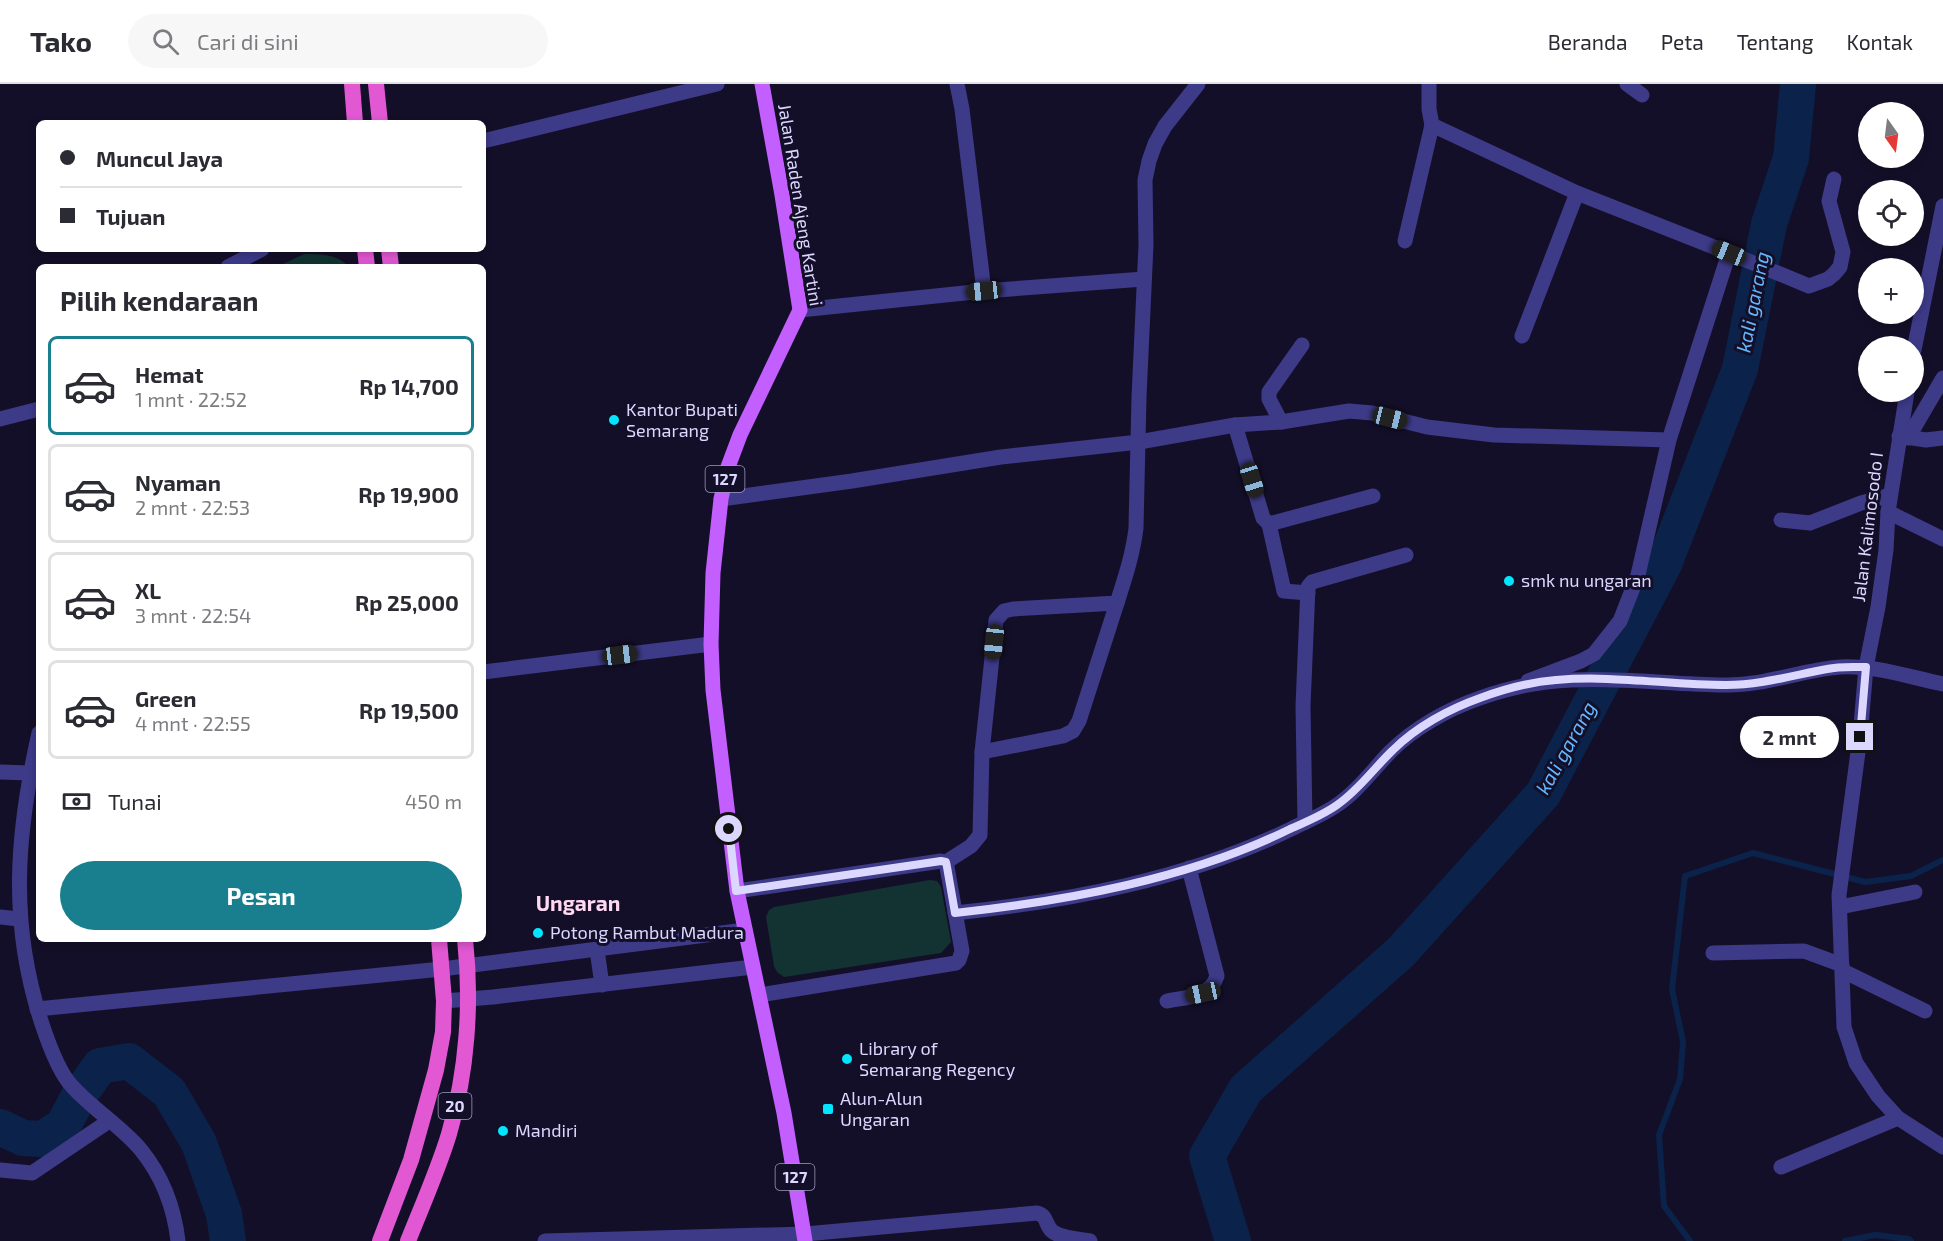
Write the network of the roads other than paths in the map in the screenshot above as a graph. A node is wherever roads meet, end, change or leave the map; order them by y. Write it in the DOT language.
graph roads {
  1 [pos="352,84"];
  2 [pos="376,84"];
  3 [pos="717,84"];
  4 [pos="762,84"];
  5 [pos="957,84"];
  6 [pos="1197,84"];
  7 [pos="1429,84"];
  8 [pos="1627,84"];
  9 [pos="1642,95"];
  10 [pos="355,120"];
  11 [pos="380,120"];
  12 [pos="1432,125"];
  13 [pos="486,140"];
  14 [pos="1834,179"];
  15 [pos="1577,193"];
  16 [pos="1943,206"];
  17 [pos="1405,241"];
  18 [pos="256,252"];
  19 [pos="1729,253"];
  20 [pos="234,264"];
  21 [pos="1144,279"];
  22 [pos="984,291"];
  23 [pos="800,310"];
  24 [pos="1522,336"];
  25 [pos="1917,336"];
  26 [pos="1302,345"];
  27 [pos="1943,378"];
  28 [pos="1906,402"];
  29 [pos="36,410"];
  30 [pos="0,419"];
  31 [pos="1281,422"];
  32 [pos="1235,425"];
  33 [pos="1903,437"];
  34 [pos="1943,438"];
  35 [pos="1670,440"];
  36 [pos="1139,442"];
  37 [pos="1890,495"];
  38 [pos="1373,496"];
  39 [pos="721,499"];
  40 [pos="1888,512"];
  41 [pos="1781,520"];
  42 [pos="1269,524"];
  43 [pos="1943,539"];
  44 [pos="1406,555"];
  45 [pos="1308,593"];
  46 [pos="1117,603"];
  47 [pos="711,644"];
  48 [pos="1866,667"];
  49 [pos="486,672"];
  50 [pos="1943,684"];
  51 [pos="1503,690"];
  52 [pos="982,752"];
  53 [pos="0,772"];
  54 [pos="35,773"];
  55 [pos="1305,822"];
  56 [pos="946,862"];
  57 [pos="1188,868"];
  58 [pos="736,891"];
  59 [pos="1915,892"];
  60 [pos="1840,901"];
  61 [pos="955,913"];
  62 [pos="0,917"];
  63 [pos="19,919"];
  64 [pos="745,930"];
  65 [pos="439,942"];
  66 [pos="465,942"];
  67 [pos="597,950"];
  68 [pos="1713,953"];
  69 [pos="468,965"];
  70 [pos="753,967"];
  71 [pos="1842,968"];
  72 [pos="442,969"];
  73 [pos="602,985"];
  74 [pos="760,995"];
  75 [pos="469,1000"];
  76 [pos="444,1001"];
  77 [pos="1167,1001"];
  78 [pos="37,1009"];
  79 [pos="1925,1011"];
  80 [pos="1898,1118"];
  81 [pos="109,1121"];
  82 [pos="1943,1147"];
  83 [pos="1781,1167"];
  84 [pos="0,1170"];
  85 [pos="1048,1225"];
  86 [pos="805,1238"];
  87 [pos="178,1241"];
  88 [pos="380,1241"];
  89 [pos="408,1241"];
  90 [pos="544,1241"];
  91 [pos="1046,1241"];
  92 [pos="1090,1241"];
  1 -- 10 [label="highway"];
  2 -- 11 [label="highway"];
  3 -- 13 [label="street"];
  4 -- 23 [label="main road, Jalan Raden Ajeng Kartini"];
  5 -- 22 [label="street"];
  6 -- 21 [label="street"];
  7 -- 12 [label="street"];
  8 -- 9 [label="street"];
  12 -- 15 [label="street"];
  12 -- 17 [label="street"];
  14 -- 19 [label="street"];
  15 -- 19 [label="street"];
  15 -- 24 [label="street"];
  16 -- 25 [label="street"];
  18 -- 20 [label="street"];
  19 -- 35 [label="street"];
  21 -- 22 [label="street"];
  21 -- 36 [label="street"];
  22 -- 23 [label="street"];
  23 -- 39 [label="main road, Jalan Raden Ajeng Kartini / 127"];
  26 -- 31 [label="street"];
  27 -- 33 [label="street"];
  28 -- 33 [label="street, Jalan Kalimosodo I"];
  29 -- 30 [label="street"];
  31 -- 32 [label="street"];
  31 -- 35 [label="street"];
  32 -- 36 [label="street"];
  32 -- 42 [label="street"];
  33 -- 34 [label="street"];
  33 -- 37 [label="street, Jalan Kalimosodo I"];
  35 -- 51 [label="street"];
  36 -- 39 [label="street"];
  36 -- 46 [label="street"];
  37 -- 40 [label="street, Jalan Kalimosodo I"];
  37 -- 41 [label="street"];
  38 -- 42 [label="street"];
  39 -- 47 [label="main road, Jalan Raden Ajeng Kartini / 127"];
  40 -- 43 [label="street"];
  40 -- 48 [label="street, Jalan Kalimosodo I"];
  42 -- 45 [label="street"];
  44 -- 45 [label="street"];
  45 -- 55 [label="street"];
  46 -- 52 [label="street"];
  46 -- 52 [label="street"];
  47 -- 49 [label="street"];
  47 -- 58 [label="main road, Jalan Raden Ajeng Kartini / 127"];
  48 -- 50 [label="street"];
  48 -- 51 [label="street"];
  48 -- 60 [label="street, Jalan Kalimosodo I"];
  51 -- 55 [label="street"];
  52 -- 56 [label="street"];
  53 -- 54 [label="street"];
  54 -- 63 [label="street"];
  55 -- 57 [label="street"];
  56 -- 58 [label="street"];
  56 -- 61 [label="street"];
  57 -- 61 [label="street"];
  57 -- 77 [label="street"];
  58 -- 64 [label="main road, Jalan Raden Ajeng Kartini / 127"];
  59 -- 60 [label="street"];
  60 -- 71 [label="street, Jalan Kalimosodo I"];
  61 -- 74 [label="street"];
  62 -- 63 [label="street"];
  63 -- 78 [label="street"];
  64 -- 67 [label="street"];
  64 -- 70 [label="main road, Jalan Raden Ajeng Kartini / 127"];
  65 -- 72 [label="highway, 20"];
  66 -- 69 [label="highway, 20"];
  67 -- 69 [label="street"];
  67 -- 73 [label="street"];
  68 -- 71 [label="street"];
  69 -- 72 [label="street"];
  69 -- 75 [label="highway, 20"];
  70 -- 73 [label="street"];
  70 -- 74 [label="main road, Jalan Raden Ajeng Kartini / 127"];
  71 -- 79 [label="street"];
  71 -- 80 [label="street, Jalan Kalimosodo I"];
  72 -- 76 [label="highway, 20"];
  72 -- 78 [label="street"];
  73 -- 75 [label="street"];
  74 -- 86 [label="main road, 127"];
  75 -- 76 [label="street"];
  75 -- 89 [label="highway, 20"];
  76 -- 88 [label="highway, 20"];
  78 -- 81 [label="street"];
  80 -- 82 [label="street, Jalan Kalimosodo I"];
  80 -- 83 [label="street"];
  81 -- 84 [label="street"];
  81 -- 87 [label="street"];
  85 -- 86 [label="street"];
  85 -- 91 [label="street"];
  85 -- 92 [label="street"];
  86 -- 90 [label="street"];
}
